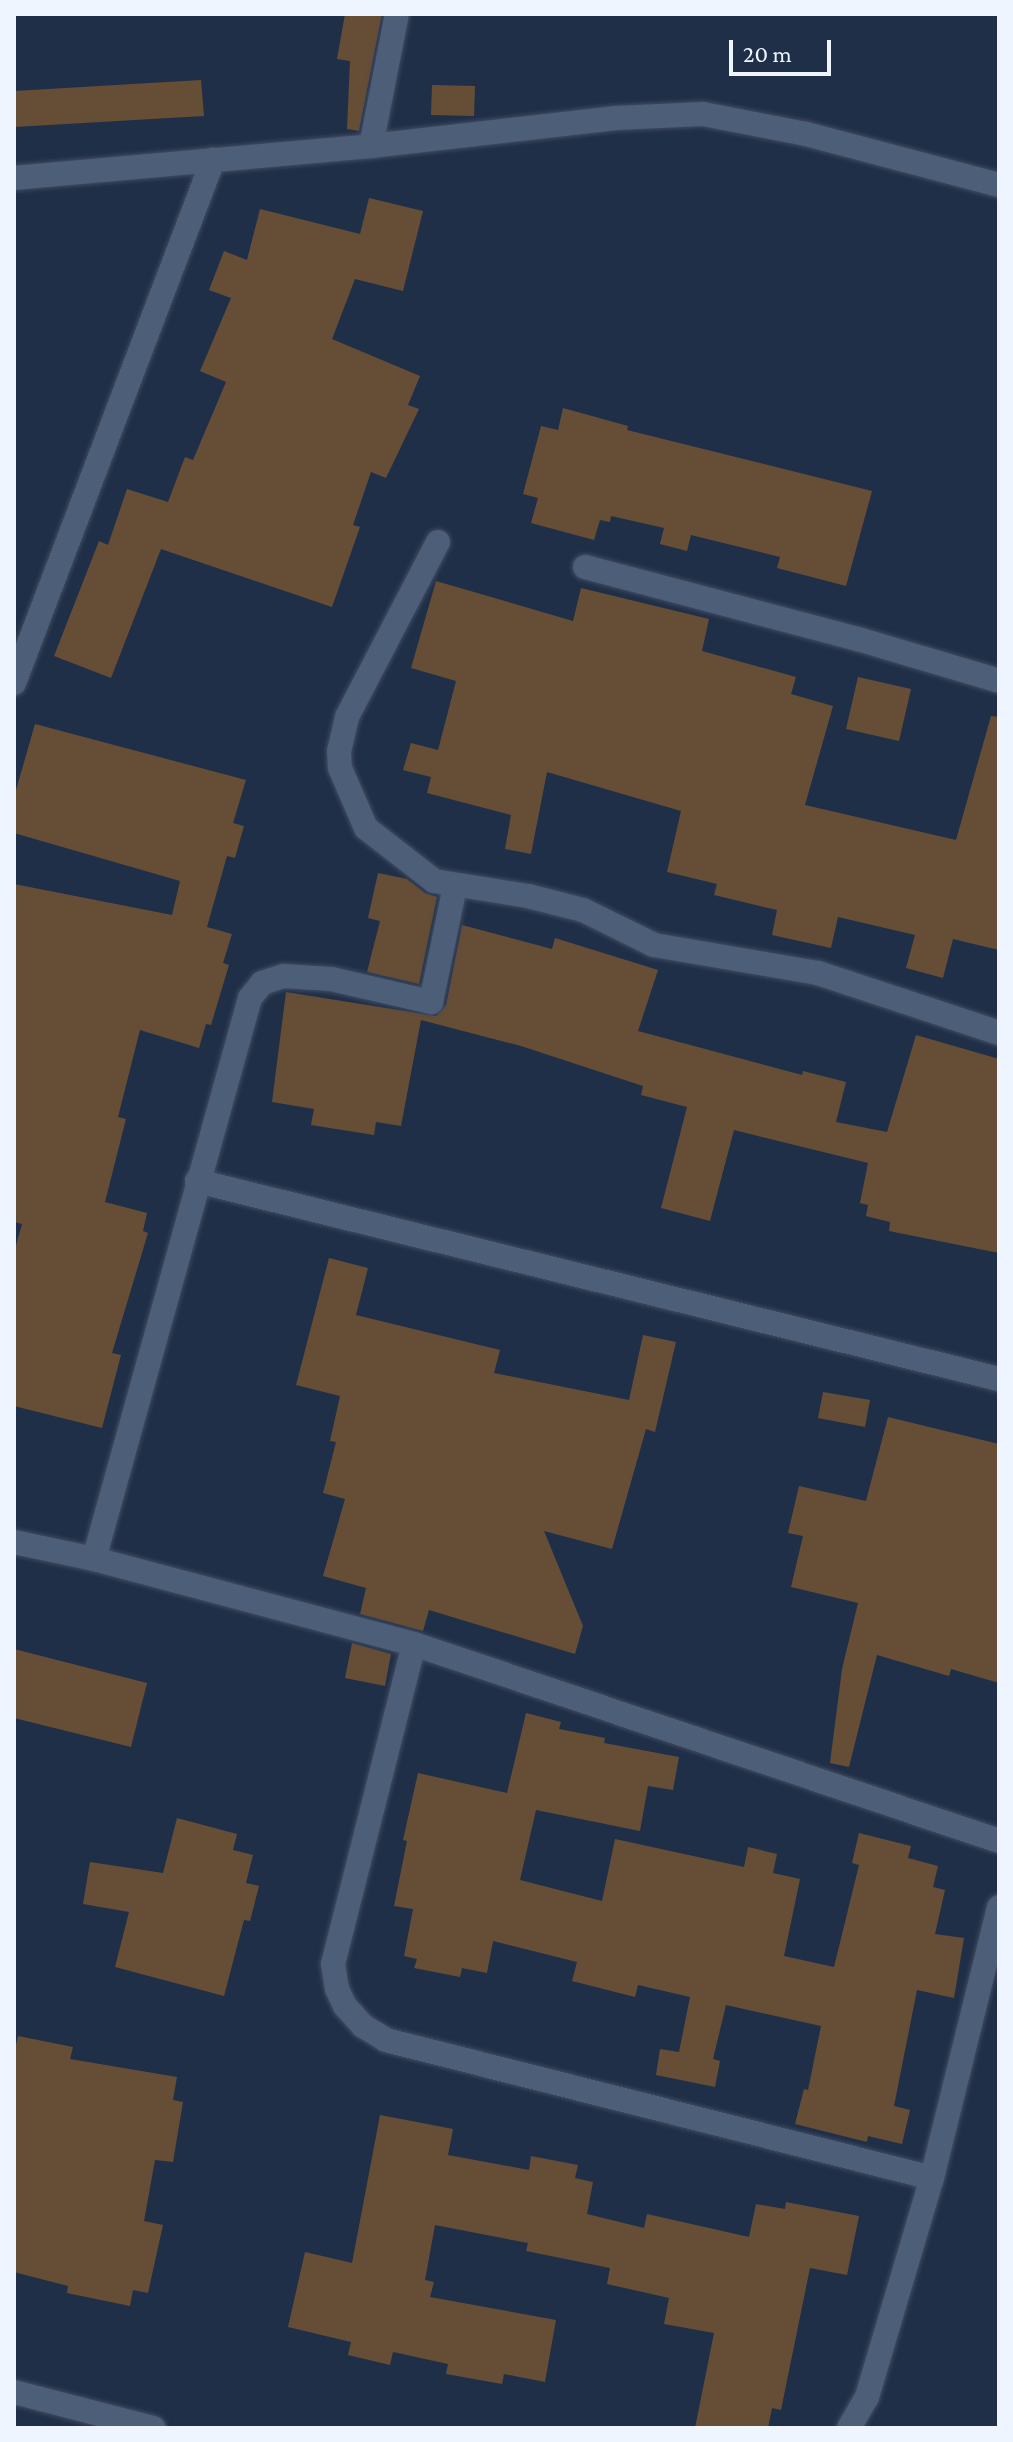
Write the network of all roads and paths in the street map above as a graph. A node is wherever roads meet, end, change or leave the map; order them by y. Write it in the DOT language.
graph roads {
  1 [pos="397,14"];
  2 [pos="371,146"];
  3 [pos="213,160"];
  4 [pos="14,178"];
  5 [pos="999,185"];
  6 [pos="438,542"];
  7 [pos="585,567"];
  8 [pos="999,681"];
  9 [pos="14,683"];
  10 [pos="455,886"];
  11 [pos="999,1033"];
  12 [pos="197,1181"];
  13 [pos="999,1379"];
  14 [pos="14,1542"];
  15 [pos="94,1559"];
  16 [pos="414,1644"];
  17 [pos="999,1841"];
  18 [pos="999,1907"];
  19 [pos="932,2178"];
  20 [pos="14,2392"];
  21 [pos="153,2428"];
  22 [pos="849,2428"];
  1 -- 2 [label="street"];
  2 -- 3 [label="street"];
  2 -- 5 [label="street"];
  3 -- 4 [label="street"];
  3 -- 9 [label="street"];
  6 -- 10 [label="street"];
  7 -- 8 [label="street"];
  10 -- 11 [label="street"];
  10 -- 12 [label="street"];
  12 -- 13 [label="street"];
  12 -- 15 [label="street"];
  14 -- 15 [label="street"];
  15 -- 16 [label="street"];
  16 -- 17 [label="street"];
  16 -- 19 [label="street"];
  18 -- 19 [label="street"];
  19 -- 22 [label="street"];
  20 -- 21 [label="street"];
}
